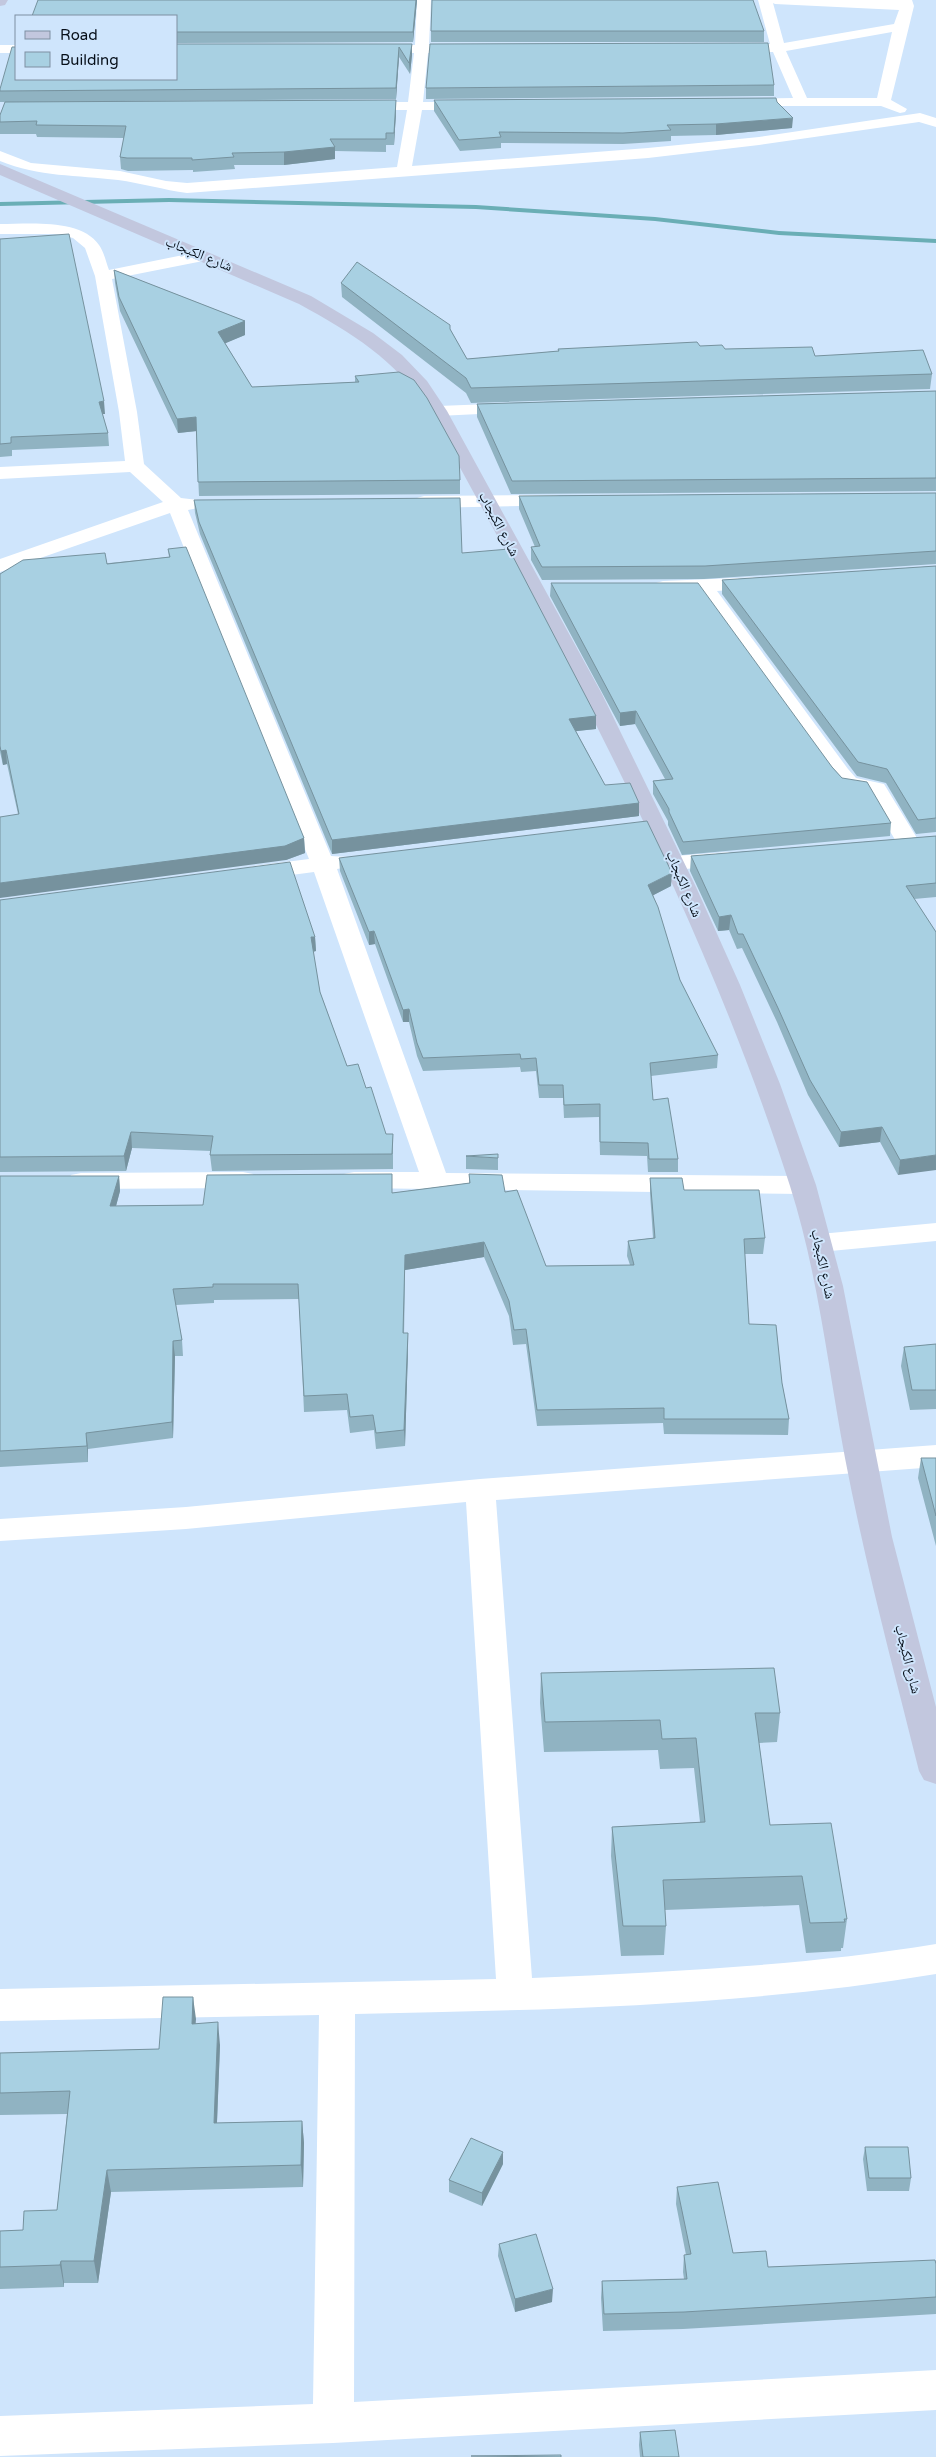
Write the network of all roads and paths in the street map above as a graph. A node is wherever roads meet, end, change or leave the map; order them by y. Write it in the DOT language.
graph roads {
  1 [pos="424,0"];
  2 [pos="765,0"];
  3 [pos="775,0"];
  4 [pos="906,3"];
  5 [pos="900,27"];
  6 [pos="778,48"];
  7 [pos="0,49"];
  8 [pos="15,49"];
  9 [pos="364,49"];
  10 [pos="423,49"];
  11 [pos="483,49"];
  12 [pos="720,49"];
  13 [pos="883,102"];
  14 [pos="723,103"];
  15 [pos="802,103"];
  16 [pos="347,106"];
  17 [pos="416,106"];
  18 [pos="486,106"];
  19 [pos="920,117"];
  20 [pos="936,123"];
  21 [pos="0,156"];
  22 [pos="0,169"];
  23 [pos="404,170"];
  24 [pos="0,229"];
  25 [pos="203,256"];
  26 [pos="103,276"];
  27 [pos="526,408"];
  28 [pos="438,411"];
  29 [pos="135,466"];
  30 [pos="0,472"];
  31 [pos="487,501"];
  32 [pos="576,501"];
  33 [pos="409,502"];
  34 [pos="176,504"];
  35 [pos="205,504"];
  36 [pos="0,566"];
  37 [pos="781,581"];
  38 [pos="644,587"];
  39 [pos="704,587"];
  40 [pos="908,843"];
  41 [pos="753,856"];
  42 [pos="362,859"];
  43 [pos="675,863"];
  44 [pos="323,864"];
  45 [pos="235,876"];
  46 [pos="435,1179"];
  47 [pos="267,1180"];
  48 [pos="326,1180"];
  49 [pos="59,1182"];
  50 [pos="802,1185"];
  51 [pos="936,1232"];
  52 [pos="820,1243"];
  53 [pos="936,1456"];
  54 [pos="860,1462"];
  55 [pos="480,1490"];
  56 [pos="0,1530"];
  57 [pos="936,1771"];
  58 [pos="936,1959"];
  59 [pos="515,1994"];
  60 [pos="337,2000"];
  61 [pos="0,2005"];
  62 [pos="936,2390"];
  63 [pos="333,2423"];
  64 [pos="0,2436"];
  1 -- 10 [label="street"];
  2 -- 6 [label="street"];
  3 -- 4 [label="street"];
  4 -- 5 [label="street"];
  5 -- 6 [label="street"];
  5 -- 13 [label="street"];
  6 -- 12 [label="street"];
  6 -- 15 [label="street"];
  7 -- 8 [label="street"];
  9 -- 10 [label="street"];
  10 -- 11 [label="street"];
  10 -- 17 [label="street"];
  13 -- 15 [label="street"];
  13 -- 19 [label="street"];
  14 -- 15 [label="street"];
  16 -- 17 [label="street"];
  17 -- 18 [label="street"];
  17 -- 23 [label="street"];
  19 -- 20 [label="street"];
  19 -- 23 [label="street"];
  21 -- 23 [label="street"];
  22 -- 25 [label="main road, شارع الكبجاب"];
  24 -- 26 [label="street"];
  25 -- 26 [label="street"];
  25 -- 28 [label="main road, شارع الكبجاب"];
  26 -- 29 [label="street"];
  27 -- 28 [label="street"];
  28 -- 31 [label="main road, شارع الكبجاب"];
  29 -- 30 [label="street"];
  29 -- 34 [label="street"];
  31 -- 32 [label="street"];
  31 -- 33 [label="street"];
  31 -- 43 [label="main road, شارع الكبجاب"];
  34 -- 35 [label="street"];
  34 -- 36 [label="street"];
  34 -- 44 [label="street"];
  37 -- 39 [label="street"];
  38 -- 39 [label="street"];
  39 -- 40 [label="street"];
  41 -- 43 [label="street"];
  42 -- 44 [label="street"];
  43 -- 50 [label="main road, شارع الكبجاب"];
  44 -- 45 [label="street"];
  44 -- 46 [label="street"];
  46 -- 48 [label="street"];
  46 -- 50 [label="street"];
  47 -- 49 [label="street"];
  50 -- 52 [label="main road, شارع الكبجاب"];
  51 -- 52 [label="street"];
  52 -- 54 [label="main road, شارع الكبجاب"];
  53 -- 54 [label="street"];
  54 -- 55 [label="street"];
  54 -- 57 [label="main road, شارع الكبجاب"];
  55 -- 56 [label="street"];
  55 -- 59 [label="street"];
  58 -- 59 [label="street"];
  59 -- 60 [label="street"];
  60 -- 61 [label="street"];
  60 -- 63 [label="street"];
  62 -- 63 [label="street"];
  63 -- 64 [label="street"];
}
